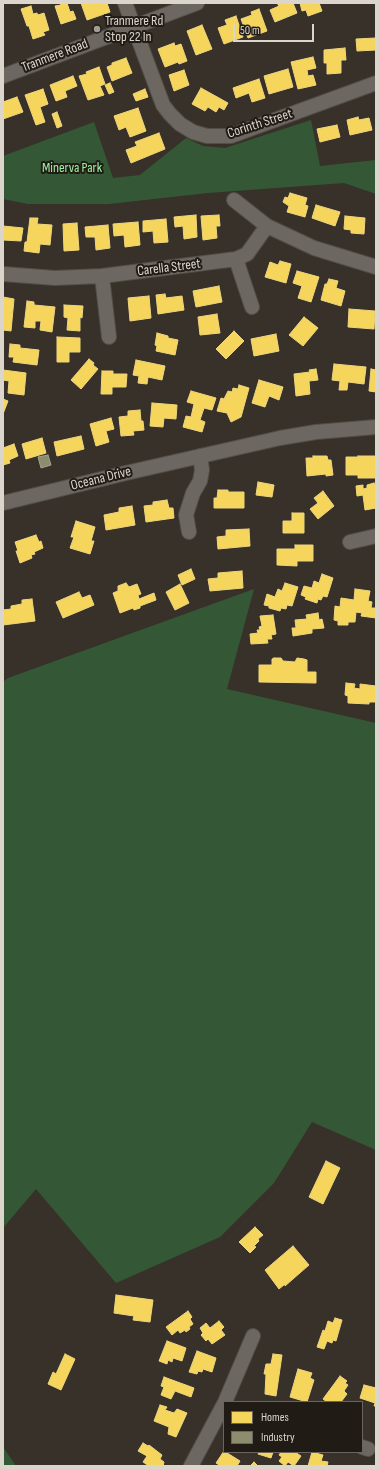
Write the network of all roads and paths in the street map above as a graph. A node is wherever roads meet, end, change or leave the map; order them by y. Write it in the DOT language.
graph roads {
  1 [pos="125,3"];
  2 [pos="197,3"];
  3 [pos="134,26"];
  4 [pos="3,76"];
  5 [pos="376,83"];
  6 [pos="234,200"];
  7 [pos="267,226"];
  8 [pos="236,259"];
  9 [pos="376,267"];
  10 [pos="3,274"];
  11 [pos="102,276"];
  12 [pos="252,307"];
  13 [pos="109,336"];
  14 [pos="376,427"];
  15 [pos="200,456"];
  16 [pos="3,503"];
  17 [pos="189,532"];
  18 [pos="376,536"];
  19 [pos="350,542"];
  20 [pos="253,1336"];
  21 [pos="228,1401"];
  22 [pos="223,1411"];
  23 [pos="191,1466"];
  1 -- 3 [label="street, Corinth Street"];
  2 -- 3 [label="street, Tranmere Road"];
  3 -- 4 [label="street, Tranmere Road"];
  3 -- 5 [label="street, Corinth Street"];
  6 -- 7 [label="street"];
  7 -- 8 [label="street, Carella Street"];
  7 -- 9 [label="street"];
  8 -- 11 [label="street, Carella Street"];
  8 -- 12 [label="street"];
  10 -- 11 [label="street, Carella Street"];
  11 -- 13 [label="street"];
  14 -- 15 [label="street, Oceana Drive"];
  15 -- 16 [label="street, Oceana Drive"];
  15 -- 17 [label="street"];
  18 -- 19 [label="street"];
  20 -- 21 [label="street"];
  22 -- 23 [label="street"];
}
